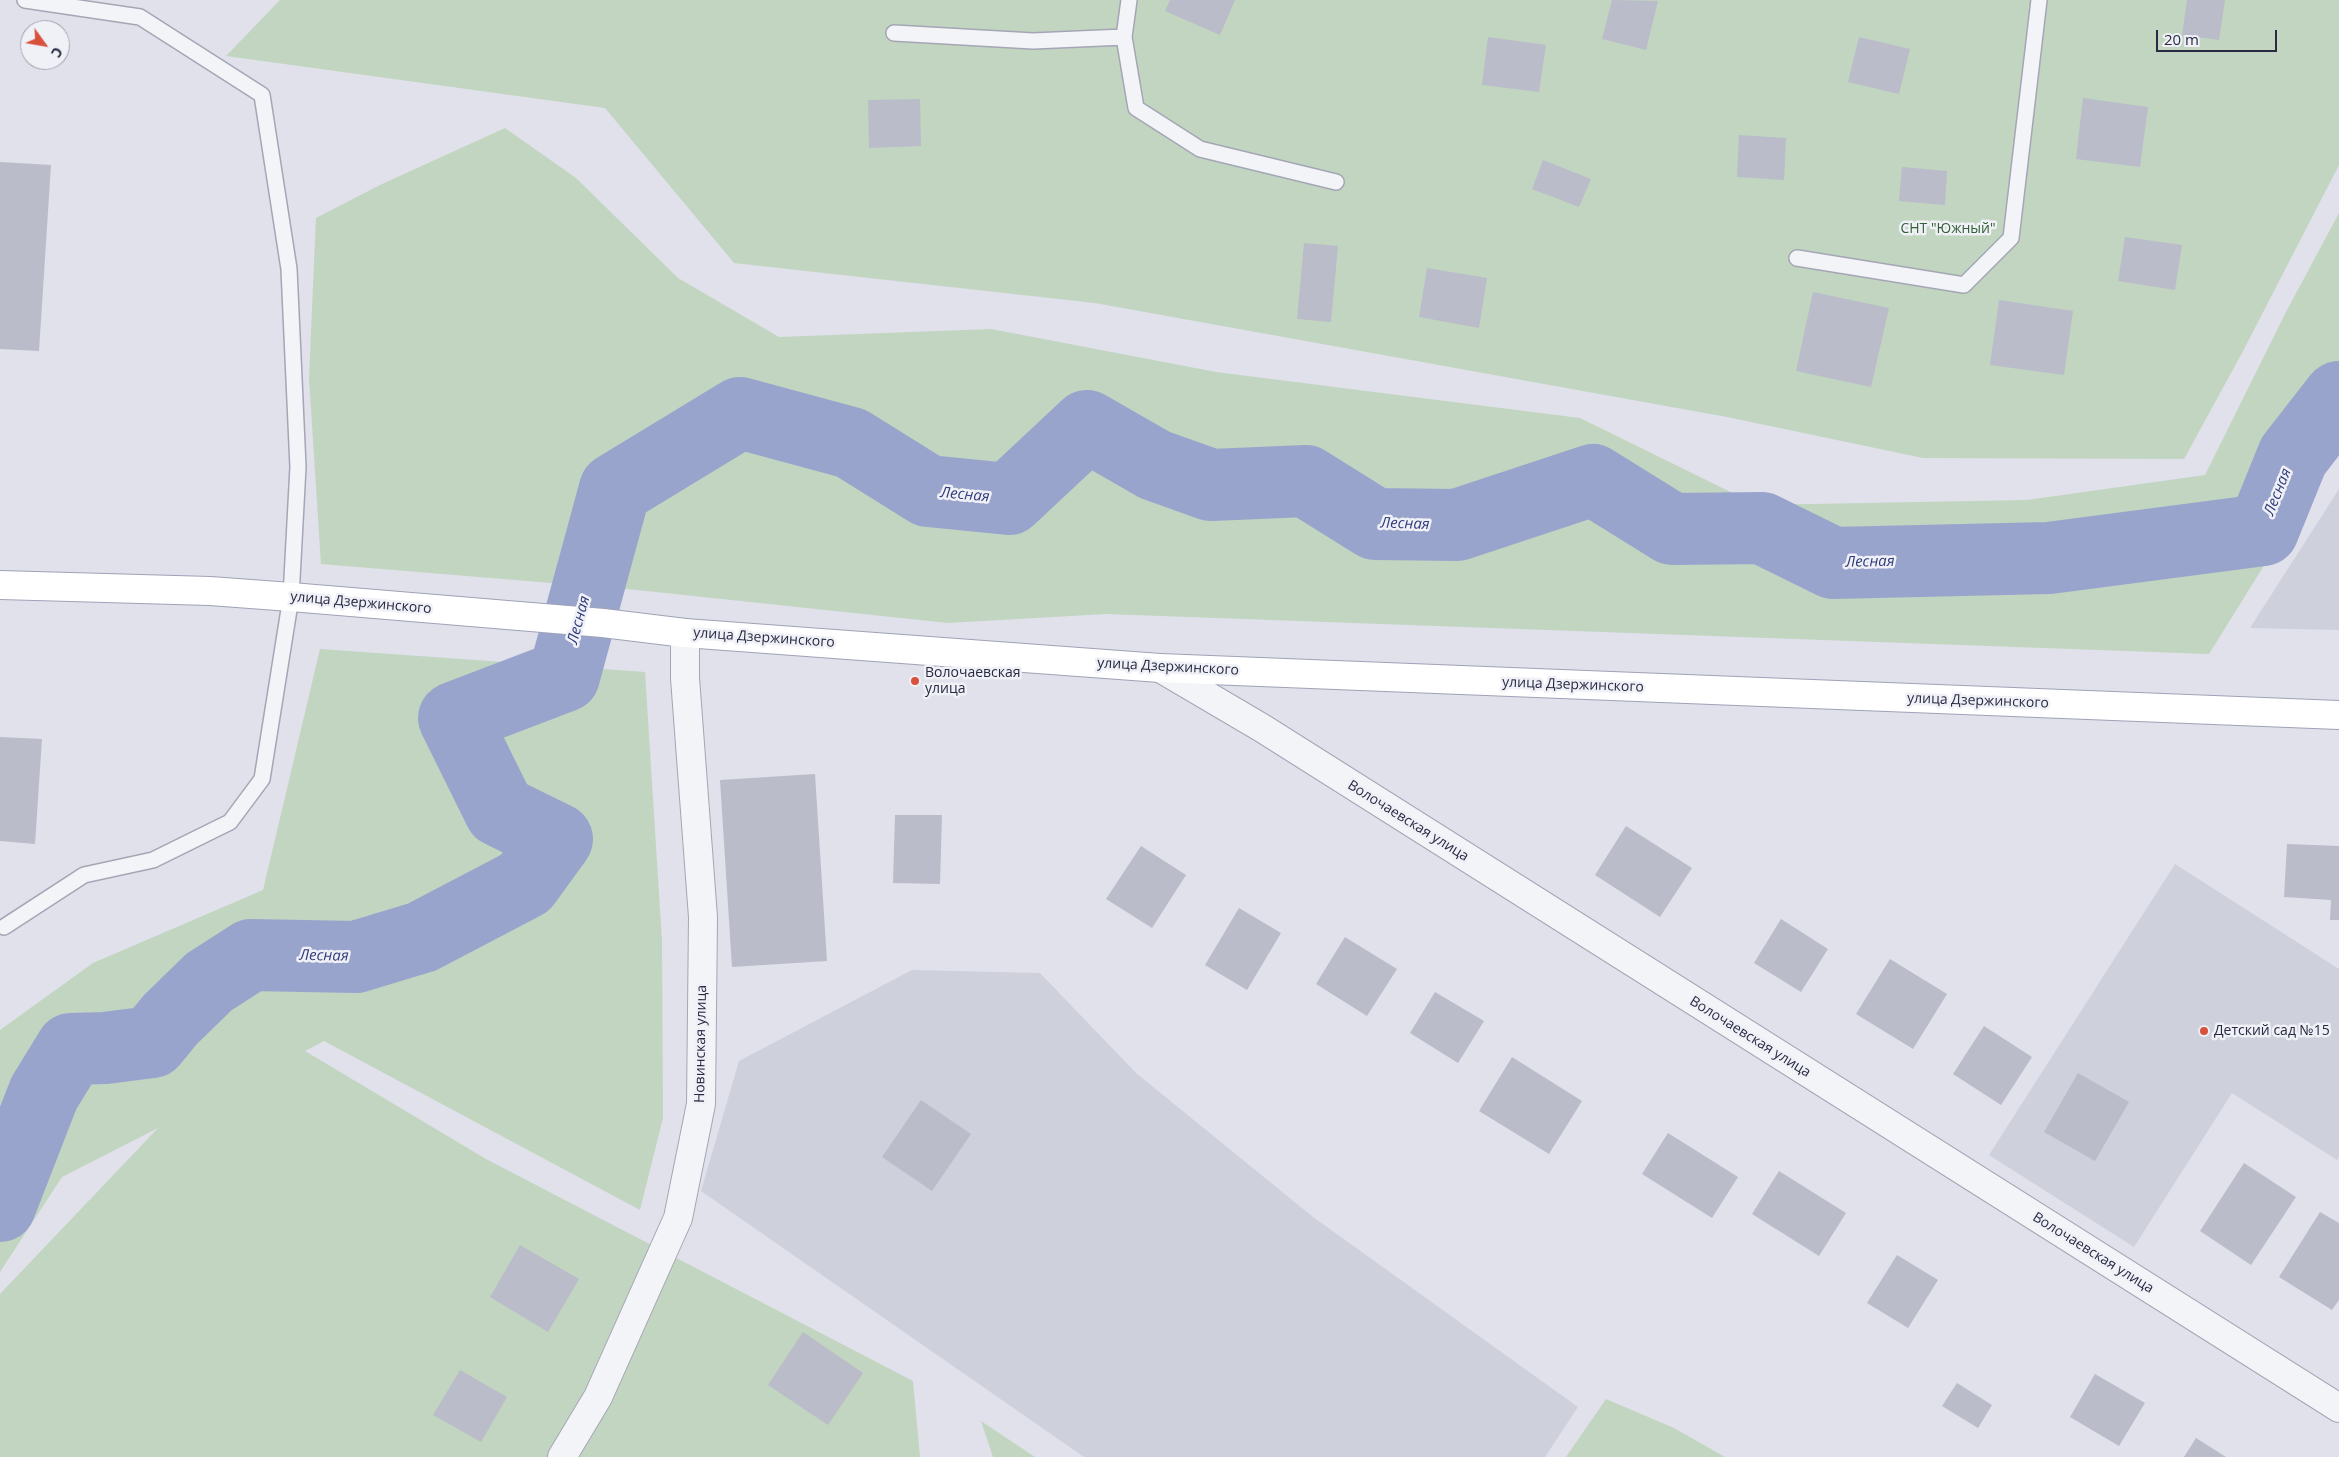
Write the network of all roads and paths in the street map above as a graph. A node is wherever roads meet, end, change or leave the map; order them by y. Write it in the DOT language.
graph roads {
  1 [pos="25,0"];
  2 [pos="1129,0"];
  3 [pos="2039,0"];
  4 [pos="894,33"];
  5 [pos="1124,37"];
  6 [pos="1336,182"];
  7 [pos="1797,258"];
  8 [pos="0,585"];
  9 [pos="291,596"];
  10 [pos="685,633"];
  11 [pos="1160,668"];
  12 [pos="2339,715"];
  13 [pos="4,927"];
  14 [pos="2339,1408"];
  15 [pos="562,1457"];
  1 -- 9 [label="lane"];
  2 -- 5 [label="lane"];
  3 -- 7 [label="lane"];
  4 -- 5 [label="lane"];
  5 -- 6 [label="lane"];
  8 -- 9 [label="main road, улица Дзержинского"];
  9 -- 10 [label="main road, улица Дзержинского"];
  9 -- 13 [label="lane"];
  10 -- 11 [label="main road, улица Дзержинского"];
  10 -- 15 [label="street, Новинская улица"];
  11 -- 12 [label="main road, улица Дзержинского"];
  11 -- 14 [label="street, Волочаевская улица"];
}
